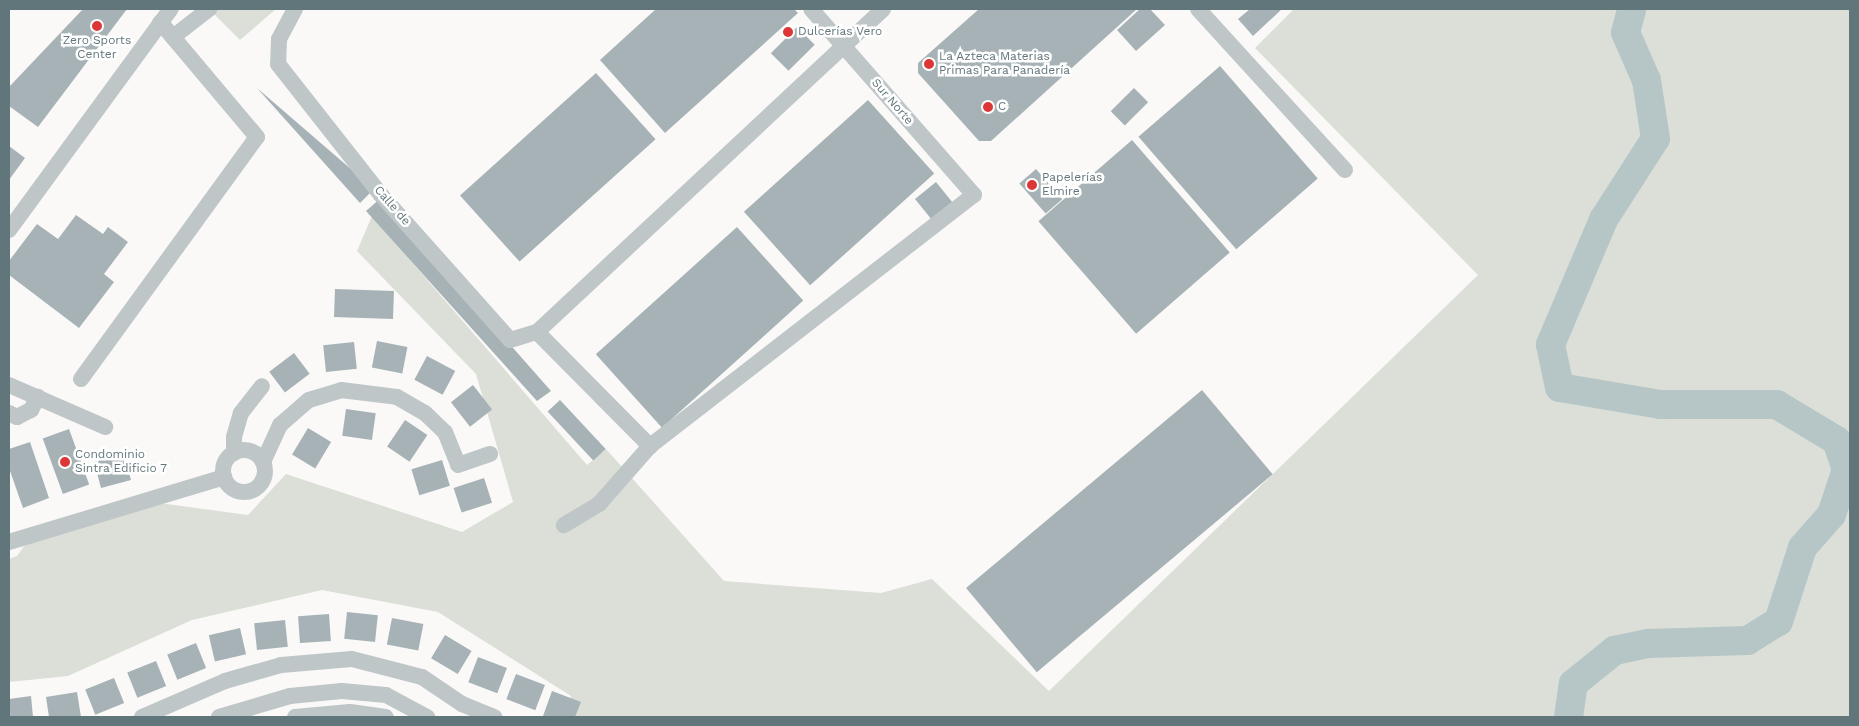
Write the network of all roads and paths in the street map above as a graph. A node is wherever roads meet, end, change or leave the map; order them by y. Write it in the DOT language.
graph roads {
  1 [pos="172,9"];
  2 [pos="209,9"];
  3 [pos="295,9"];
  4 [pos="812,9"];
  5 [pos="883,9"];
  6 [pos="1198,9"];
  7 [pos="160,22"];
  8 [pos="173,37"];
  9 [pos="842,45"];
  10 [pos="1345,170"];
  11 [pos="9,230"];
  12 [pos="537,332"];
  13 [pos="81,379"];
  14 [pos="9,384"];
  15 [pos="262,386"];
  16 [pos="38,397"];
  17 [pos="9,414"];
  18 [pos="105,427"];
  19 [pos="650,446"];
  20 [pos="234,453"];
  21 [pos="490,454"];
  22 [pos="263,462"];
  23 [pos="224,477"];
  24 [pos="564,525"];
  25 [pos="9,542"];
  26 [pos="390,668"];
  27 [pos="386,695"];
  28 [pos="382,716"];
  29 [pos="142,717"];
  30 [pos="219,717"];
  31 [pos="295,717"];
  32 [pos="427,717"];
  33 [pos="494,717"];
  1 -- 7 [label="street"];
  2 -- 8 [label="street"];
  3 -- 12 [label="street, Calle de"];
  4 -- 9 [label="street, Sur Norte"];
  5 -- 9 [label="street"];
  6 -- 10 [label="street"];
  7 -- 8 [label="street"];
  7 -- 11 [label="street"];
  8 -- 13 [label="street"];
  9 -- 12 [label="street"];
  9 -- 19 [label="street, Sur Norte"];
  12 -- 19 [label="street"];
  14 -- 16 [label="street"];
  15 -- 20 [label="street"];
  16 -- 17 [label="street"];
  16 -- 18 [label="street"];
  19 -- 24 [label="street"];
  20 -- 22 [label="street"];
  20 -- 23 [label="street"];
  21 -- 22 [label="street"];
  22 -- 23 [label="street"];
  23 -- 25 [label="street"];
  26 -- 27 [label="street"];
  26 -- 29 [label="street"];
  26 -- 33 [label="street"];
  27 -- 28 [label="street"];
  27 -- 30 [label="street"];
  27 -- 32 [label="street"];
  28 -- 31 [label="street"];
}
